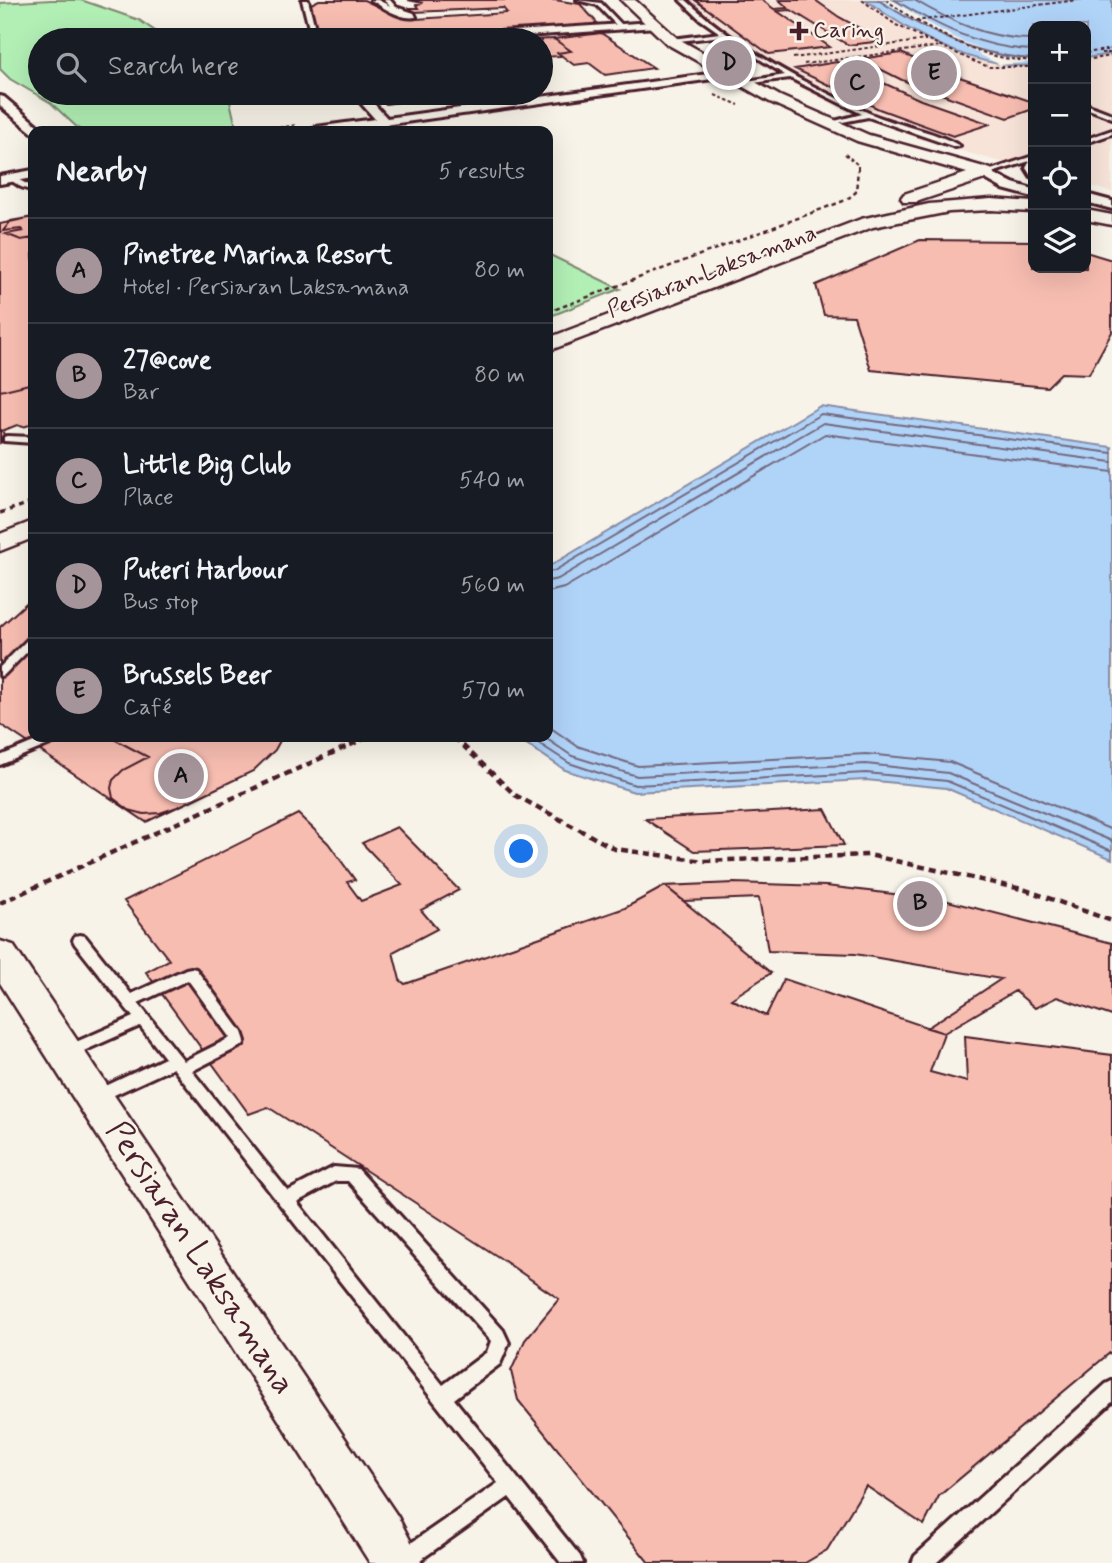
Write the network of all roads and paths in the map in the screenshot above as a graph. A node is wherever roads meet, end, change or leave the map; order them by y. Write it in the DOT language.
graph roads {
  1 [pos="305,0"];
  2 [pos="374,0"];
  3 [pos="387,0"];
  4 [pos="580,0"];
  5 [pos="626,0"];
  6 [pos="683,0"];
  7 [pos="862,0"];
  8 [pos="886,0"];
  9 [pos="1077,0"];
  10 [pos="648,21"];
  11 [pos="916,21"];
  12 [pos="621,27"];
  13 [pos="312,28"];
  14 [pos="553,31"];
  15 [pos="726,34"];
  16 [pos="928,40"];
  17 [pos="672,41"];
  18 [pos="941,46"];
  19 [pos="1112,52"];
  20 [pos="1091,53"];
  21 [pos="1091,58"];
  22 [pos="764,60"];
  23 [pos="1028,61"];
  24 [pos="1028,67"];
  25 [pos="776,68"];
  26 [pos="730,74"];
  27 [pos="791,76"];
  28 [pos="747,83"];
  29 [pos="714,94"];
  30 [pos="553,98"];
  31 [pos="0,100"];
  32 [pos="369,105"];
  33 [pos="487,105"];
  34 [pos="505,105"];
  35 [pos="739,105"];
  36 [pos="490,107"];
  37 [pos="1091,108"];
  38 [pos="868,115"];
  39 [pos="1112,116"];
  40 [pos="384,122"];
  41 [pos="829,124"];
  42 [pos="32,126"];
  43 [pos="354,126"];
  44 [pos="1112,132"];
  45 [pos="863,138"];
  46 [pos="1091,139"];
  47 [pos="957,146"];
  48 [pos="841,150"];
  49 [pos="1028,161"];
  50 [pos="985,173"];
  51 [pos="28,174"];
  52 [pos="5,179"];
  53 [pos="1028,184"];
  54 [pos="946,186"];
  55 [pos="28,188"];
  56 [pos="1028,192"];
  57 [pos="1091,199"];
  58 [pos="979,205"];
  59 [pos="1112,205"];
  60 [pos="1028,207"];
  61 [pos="877,210"];
  62 [pos="1089,210"];
  63 [pos="1091,216"];
  64 [pos="1112,218"];
  65 [pos="553,310"];
  66 [pos="553,332"];
  67 [pos="553,343"];
  68 [pos="7,439"];
  69 [pos="28,440"];
  70 [pos="28,504"];
  71 [pos="0,513"];
  72 [pos="28,529"];
  73 [pos="28,530"];
  74 [pos="0,536"];
  75 [pos="0,543"];
  76 [pos="28,544"];
  77 [pos="0,556"];
  78 [pos="28,645"];
  79 [pos="0,673"];
  80 [pos="44,742"];
  81 [pos="357,742"];
  82 [pos="459,742"];
  83 [pos="0,761"];
  84 [pos="0,903"];
  85 [pos="1112,921"];
  86 [pos="80,940"];
  87 [pos="0,954"];
  88 [pos="128,1001"];
  89 [pos="142,1019"];
  90 [pos="65,1053"];
  91 [pos="178,1064"];
  92 [pos="94,1097"];
  93 [pos="286,1200"];
  94 [pos="1112,1390"];
  95 [pos="442,1397"];
  96 [pos="511,1485"];
  97 [pos="398,1563"];
  98 [pos="573,1563"];
  99 [pos="922,1563"];
  1 -- 13 [label="lane"];
  2 -- 3 [label="lane"];
  4 -- 12 [label="lane"];
  5 -- 10 [label="street"];
  6 -- 15 [label="lane"];
  7 -- 16 [label="path"];
  8 -- 11 [label="path"];
  9 -- 11 [label="path"];
  10 -- 12 [label="street"];
  10 -- 17 [label="street"];
  11 -- 23 [label="path"];
  12 -- 14 [label="street"];
  15 -- 17 [label="lane"];
  15 -- 22 [label="lane"];
  16 -- 18 [label="path"];
  16 -- 22 [label="path"];
  17 -- 26 [label="street"];
  18 -- 24 [label="path"];
  18 -- 25 [label="path"];
  19 -- 20 [label="path"];
  19 -- 21 [label="path"];
  22 -- 25 [label="lane"];
  25 -- 27 [label="lane"];
  26 -- 28 [label="street"];
  26 -- 30 [label="street"];
  27 -- 28 [label="lane"];
  27 -- 38 [label="lane"];
  28 -- 41 [label="street"];
  29 -- 35 [label="path"];
  31 -- 42 [label="street"];
  32 -- 40 [label="street"];
  33 -- 36 [label="lane"];
  34 -- 36 [label="street"];
  36 -- 40 [label="street"];
  37 -- 39 [label="lane"];
  38 -- 41 [label="lane"];
  38 -- 47 [label="lane"];
  40 -- 43 [label="street"];
  41 -- 45 [label="street"];
  44 -- 46 [label="lane"];
  45 -- 50 [label="street"];
  45 -- 61 [label="street"];
  48 -- 65 [label="path"];
  49 -- 50 [label="lane"];
  50 -- 53 [label="street"];
  50 -- 54 [label="street, Persiaran Laksamana"];
  50 -- 56 [label="street"];
  51 -- 52 [label="street"];
  52 -- 55 [label="lane"];
  54 -- 58 [label="street"];
  54 -- 61 [label="street, Persiaran Laksamana"];
  57 -- 59 [label="street"];
  58 -- 60 [label="street"];
  58 -- 67 [label="street"];
  61 -- 66 [label="street, Persiaran Laksamana"];
  62 -- 64 [label="street"];
  63 -- 64 [label="street"];
  68 -- 69 [label="lane"];
  70 -- 71 [label="path"];
  72 -- 74 [label="street"];
  73 -- 75 [label="street"];
  76 -- 77 [label="street"];
  78 -- 79 [label="lane"];
  80 -- 83 [label="lane"];
  81 -- 84 [label="path"];
  82 -- 85 [label="path"];
  86 -- 88 [label="lane"];
  87 -- 90 [label="street, Persiaran Laksamana"];
  88 -- 89 [label="lane"];
  88 -- 91 [label="lane"];
  89 -- 90 [label="lane"];
  89 -- 91 [label="lane"];
  90 -- 92 [label="street, Persiaran Laksamana"];
  91 -- 92 [label="lane"];
  91 -- 93 [label="lane"];
  92 -- 97 [label="street, Persiaran Laksamana"];
  93 -- 95 [label="lane"];
  93 -- 95 [label="lane"];
  94 -- 99 [label="lane"];
  95 -- 96 [label="lane"];
  96 -- 97 [label="lane"];
  96 -- 98 [label="lane"];
}
